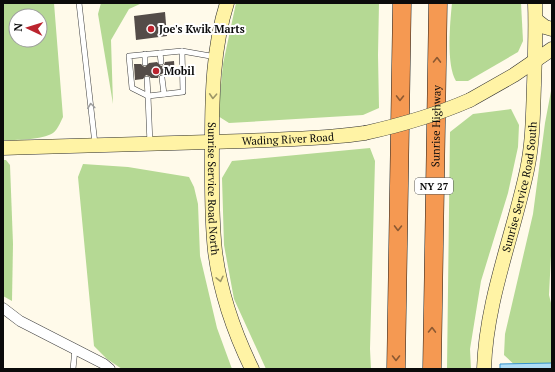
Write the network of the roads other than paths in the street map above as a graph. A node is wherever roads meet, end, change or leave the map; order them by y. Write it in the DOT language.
graph roads {
  1 [pos="79,3"];
  2 [pos="227,3"];
  3 [pos="402,3"];
  4 [pos="438,3"];
  5 [pos="535,3"];
  6 [pos="536,20"];
  7 [pos="552,29"];
  8 [pos="552,49"];
  9 [pos="182,51"];
  10 [pos="160,53"];
  11 [pos="145,54"];
  12 [pos="216,58"];
  13 [pos="535,61"];
  14 [pos="161,62"];
  15 [pos="145,63"];
  16 [pos="162,78"];
  17 [pos="147,79"];
  18 [pos="164,94"];
  19 [pos="148,96"];
  20 [pos="212,142"];
  21 [pos="95,145"];
  22 [pos="150,145"];
  23 [pos="3,148"];
  24 [pos="3,308"];
  25 [pos="75,349"];
  26 [pos="73,369"];
  27 [pos="110,369"];
  28 [pos="252,369"];
  29 [pos="396,369"];
  30 [pos="432,369"];
  31 [pos="484,369"];
  21 -- 1 [label="lane, one-way"];
  2 -- 12 [label="street, Sunrise Service Road North"];
  3 -- 29 [label="highway, NY 27, one-way"];
  30 -- 4 [label="highway, Sunrise Highway / NY 27, one-way"];
  5 -- 6 [label="street, Sunrise Service Road South"];
  6 -- 7 [label="street"];
  6 -- 13 [label="street, Sunrise Service Road South"];
  8 -- 13 [label="street, Wading River Road"];
  9 -- 10 [label="lane"];
  9 -- 12 [label="lane"];
  9 -- 18 [label="lane"];
  10 -- 11 [label="lane"];
  10 -- 14 [label="lane"];
  11 -- 15 [label="lane"];
  11 -- 19 [label="lane"];
  12 -- 20 [label="street, Sunrise Service Road North, one-way"];
  13 -- 20 [label="street, Wading River Road, bridge"];
  13 -- 31 [label="street, Sunrise Service Road South"];
  16 -- 18 [label="lane"];
  17 -- 19 [label="lane"];
  18 -- 19 [label="lane"];
  19 -- 22 [label="lane"];
  20 -- 22 [label="street, Wading River Road"];
  20 -- 28 [label="street, Sunrise Service Road North, one-way"];
  21 -- 22 [label="street, Wading River Road"];
  21 -- 23 [label="street, Wading River Road"];
  24 -- 25 [label="street"];
  25 -- 26 [label="lane"];
  25 -- 27 [label="street"];
}
